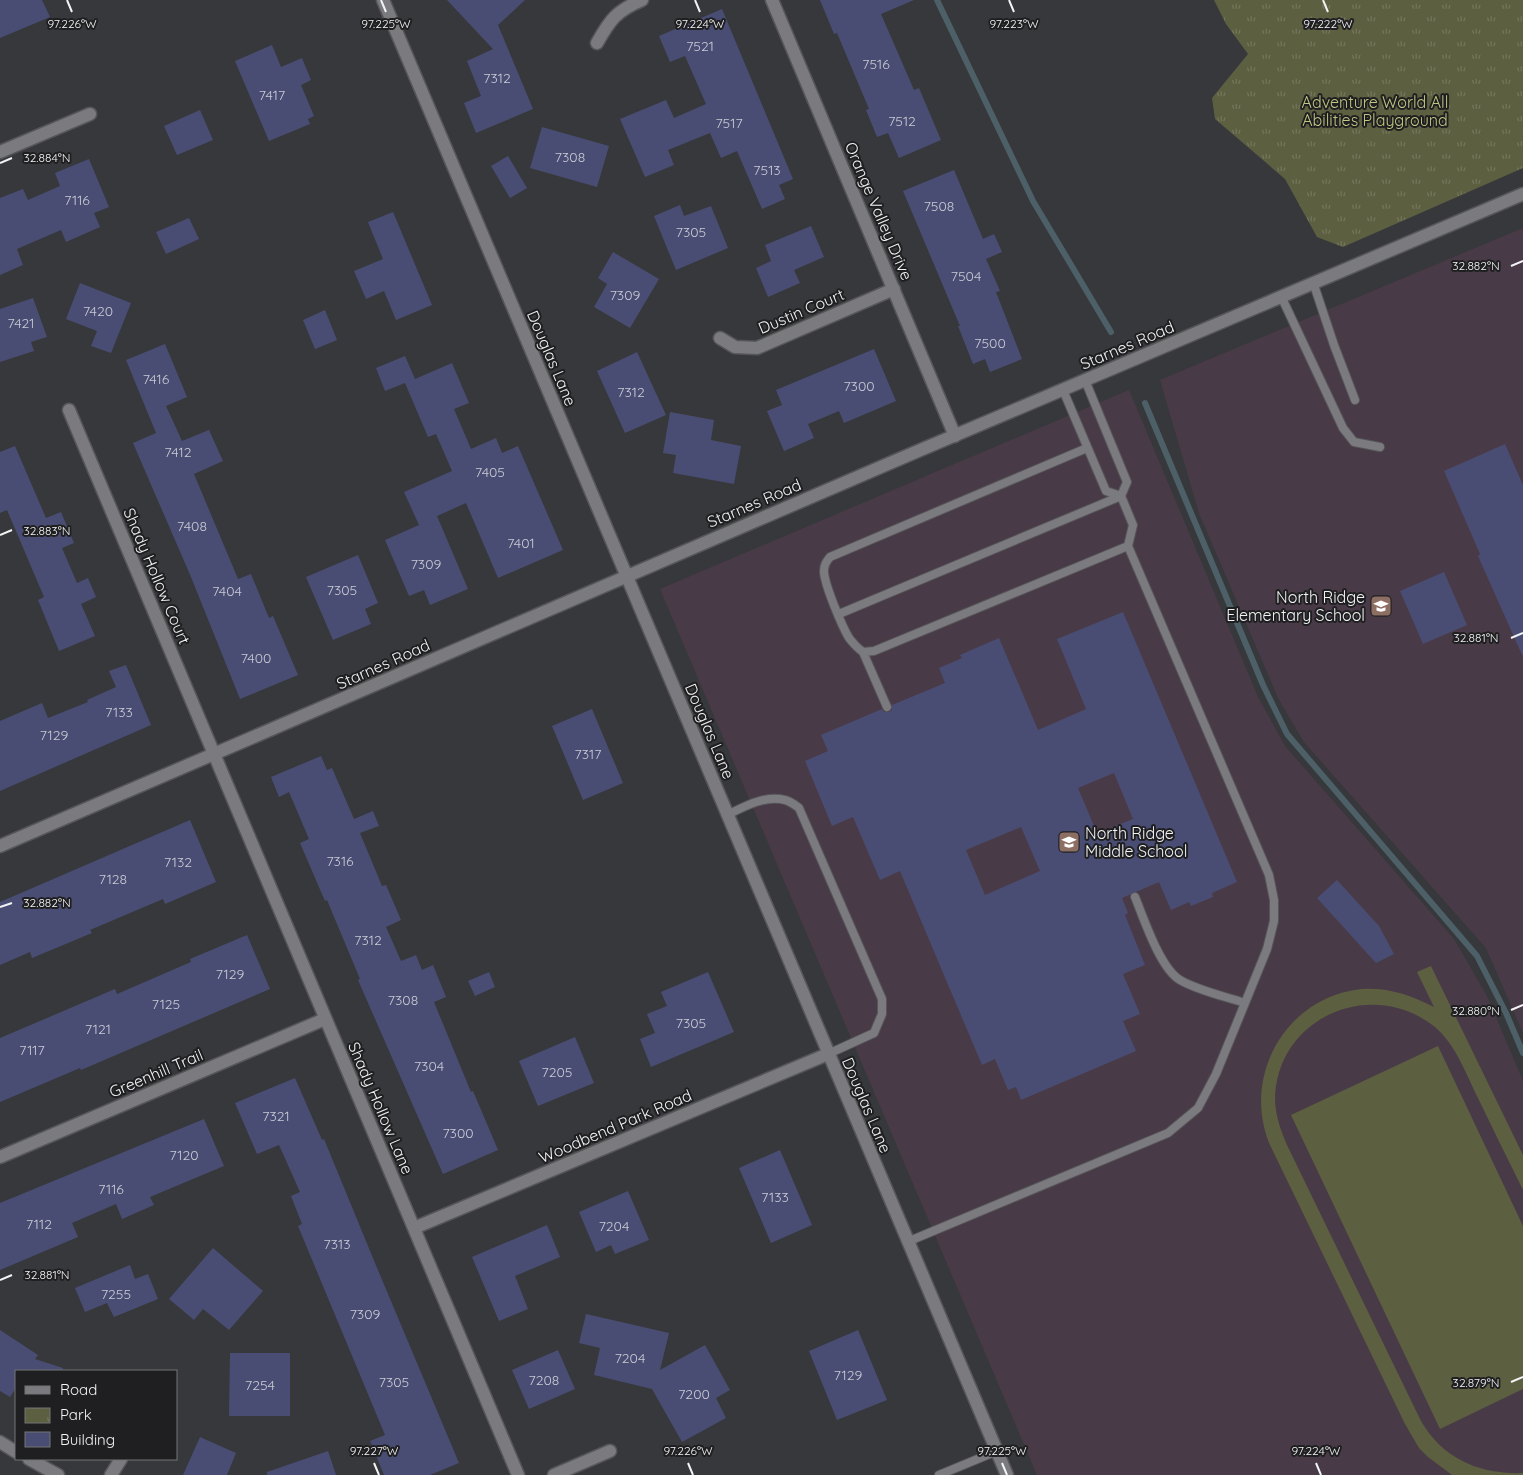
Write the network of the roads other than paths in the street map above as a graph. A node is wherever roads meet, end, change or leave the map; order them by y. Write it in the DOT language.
graph roads {
  1 [pos="383,0"];
  2 [pos="642,0"];
  3 [pos="772,0"];
  4 [pos="598,43"];
  5 [pos="90,114"];
  6 [pos="0,152"];
  7 [pos="1523,194"];
  8 [pos="1313,282"];
  9 [pos="894,288"];
  10 [pos="1281,296"];
  11 [pos="720,338"];
  12 [pos="1085,380"];
  13 [pos="1063,390"];
  14 [pos="1356,400"];
  15 [pos="69,410"];
  16 [pos="955,436"];
  17 [pos="1380,447"];
  18 [pos="1087,448"];
  19 [pos="1121,496"];
  20 [pos="1128,546"];
  21 [pos="626,576"];
  22 [pos="839,614"];
  23 [pos="863,652"];
  24 [pos="887,708"];
  25 [pos="215,754"];
  26 [pos="727,814"];
  27 [pos="0,846"];
  28 [pos="1135,897"];
  29 [pos="1245,1004"];
  30 [pos="325,1019"];
  31 [pos="828,1054"];
  32 [pos="0,1156"];
  33 [pos="414,1228"];
  34 [pos="907,1242"];
  35 [pos="0,1442"];
  36 [pos="15,1451"];
  37 [pos="610,1451"];
  38 [pos="997,1452"];
  39 [pos="31,1460"];
  40 [pos="120,1460"];
  41 [pos="58,1475"];
  42 [pos="111,1475"];
  43 [pos="518,1475"];
  44 [pos="554,1475"];
  45 [pos="939,1475"];
  46 [pos="1007,1475"];
  1 -- 21 [label="street, Douglas Lane"];
  2 -- 4 [label="street"];
  3 -- 9 [label="street, Orange Valley Drive"];
  5 -- 6 [label="street"];
  7 -- 8 [label="street, Starnes Road"];
  8 -- 10 [label="street, Starnes Road"];
  8 -- 14 [label="lane"];
  9 -- 11 [label="street, Dustin Court"];
  9 -- 16 [label="street, Orange Valley Drive"];
  10 -- 12 [label="street, Starnes Road"];
  10 -- 17 [label="lane"];
  12 -- 13 [label="street, Starnes Road"];
  12 -- 19 [label="lane"];
  13 -- 16 [label="street, Starnes Road"];
  13 -- 18 [label="lane"];
  15 -- 25 [label="street, Shady Hollow Court"];
  16 -- 21 [label="street, Starnes Road"];
  18 -- 19 [label="lane"];
  18 -- 22 [label="lane"];
  19 -- 20 [label="lane"];
  19 -- 22 [label="lane"];
  20 -- 23 [label="lane"];
  20 -- 29 [label="lane"];
  21 -- 25 [label="street, Starnes Road"];
  21 -- 26 [label="street, Douglas Lane"];
  22 -- 23 [label="lane"];
  23 -- 24 [label="lane"];
  25 -- 27 [label="street, Starnes Road"];
  25 -- 30 [label="street, Shady Hollow Lane"];
  26 -- 31 [label="street, Douglas Lane"];
  26 -- 31 [label="lane"];
  28 -- 29 [label="lane"];
  29 -- 34 [label="lane"];
  30 -- 32 [label="street, Greenhill Trail"];
  30 -- 33 [label="street, Shady Hollow Lane"];
  31 -- 33 [label="street, Woodbend Park Road"];
  31 -- 34 [label="street, Douglas Lane"];
  33 -- 43 [label="street, Shady Hollow Lane"];
  34 -- 38 [label="street, Douglas Lane"];
  35 -- 36 [label="street"];
  37 -- 44 [label="street"];
  38 -- 45 [label="lane"];
  38 -- 46 [label="street, Douglas Lane"];
  39 -- 41 [label="street"];
  40 -- 42 [label="street"];
}
